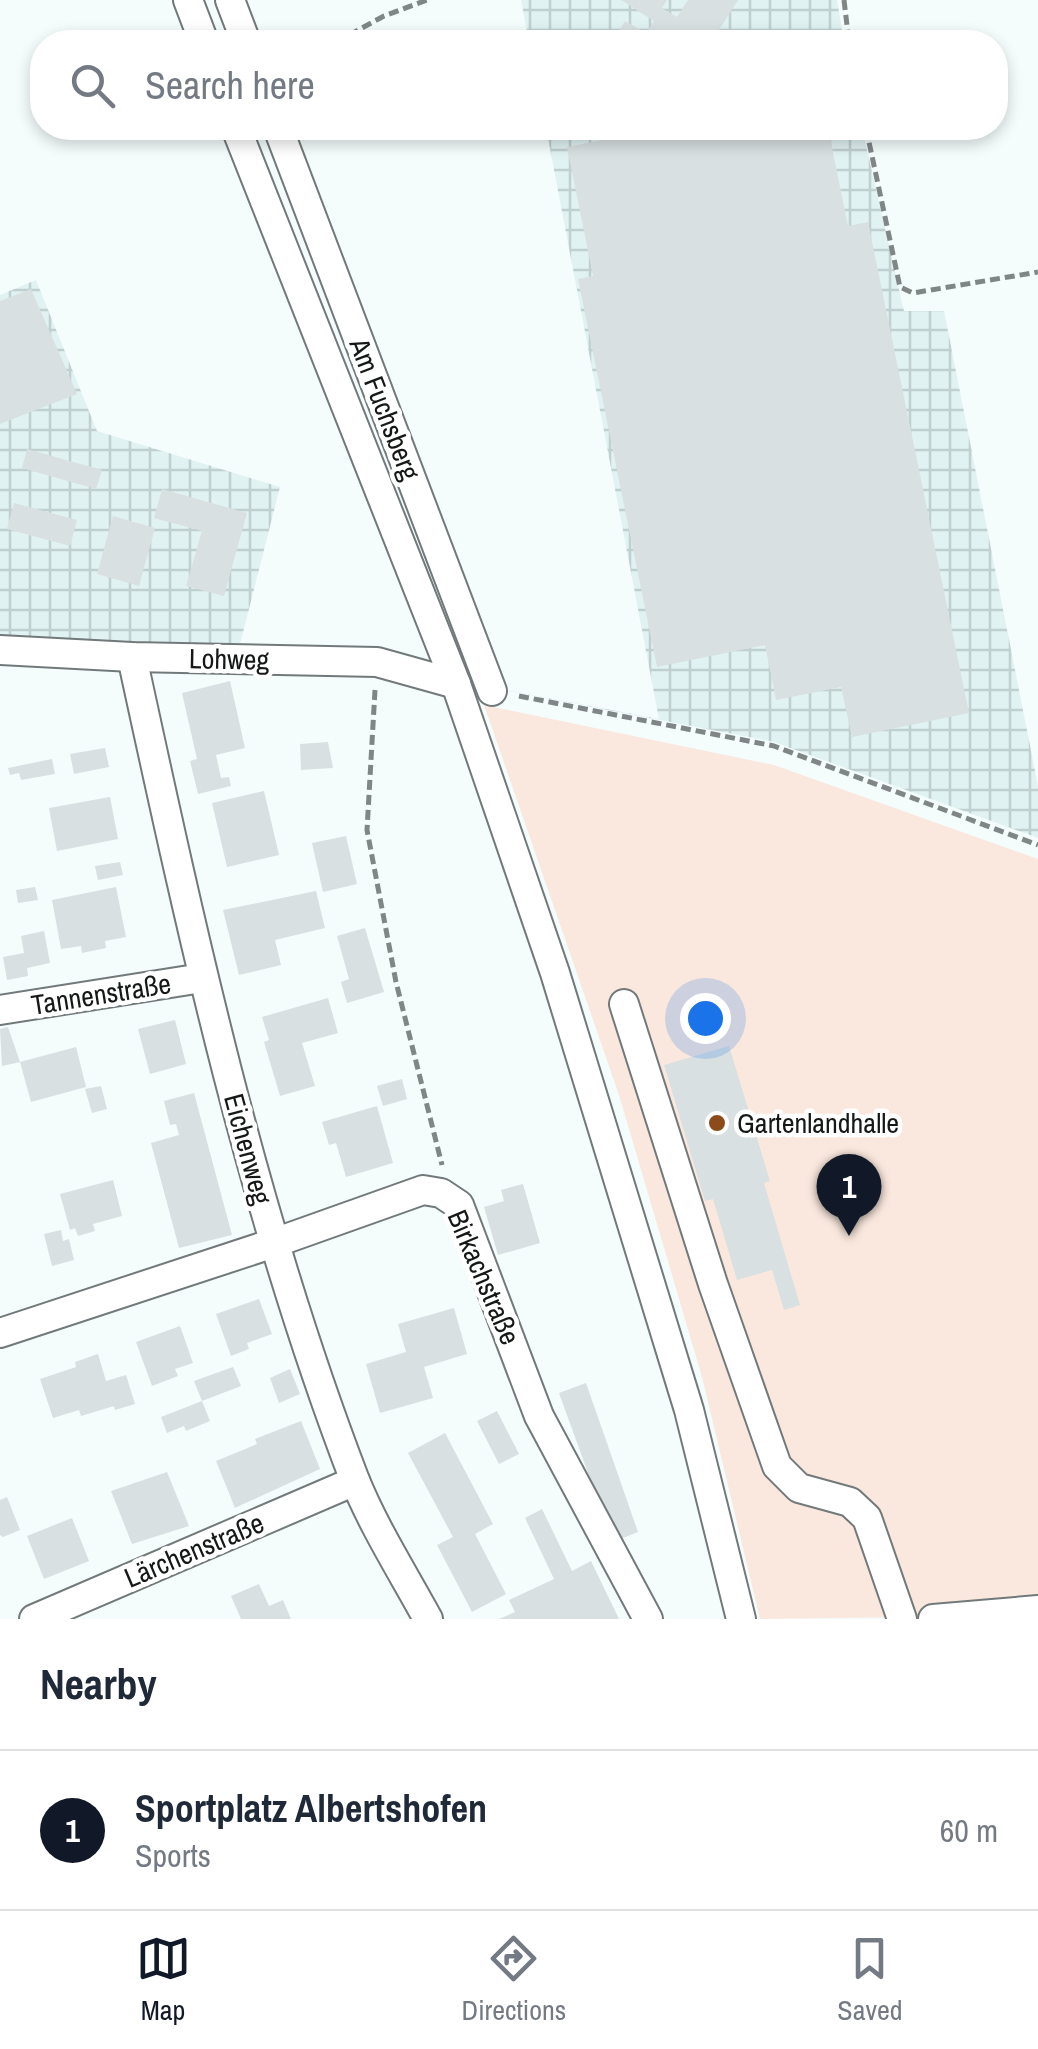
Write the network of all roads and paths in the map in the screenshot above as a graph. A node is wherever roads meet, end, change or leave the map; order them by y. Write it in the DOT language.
graph roads {
  1 [pos="188,0"];
  2 [pos="230,0"];
  3 [pos="427,0"];
  4 [pos="844,0"];
  5 [pos="199,30"];
  6 [pos="241,30"];
  7 [pos="358,30"];
  8 [pos="848,30"];
  9 [pos="241,140"];
  10 [pos="283,140"];
  11 [pos="869,140"];
  12 [pos="1038,272"];
  13 [pos="0,650"];
  14 [pos="132,657"];
  15 [pos="377,662"];
  16 [pos="456,684"];
  17 [pos="492,691"];
  18 [pos="1038,845"];
  19 [pos="202,978"];
  20 [pos="624,1004"];
  21 [pos="0,1010"];
  22 [pos="441,1193"];
  23 [pos="274,1244"];
  24 [pos="0,1333"];
  25 [pos="355,1481"];
  26 [pos="1038,1610"];
  27 [pos="34,1619"];
  28 [pos="428,1619"];
  29 [pos="648,1619"];
  30 [pos="741,1619"];
  31 [pos="902,1619"];
  32 [pos="934,1619"];
  1 -- 5 [label="street"];
  2 -- 6 [label="street"];
  3 -- 7 [label="path"];
  4 -- 8 [label="path"];
  9 -- 16 [label="street"];
  10 -- 17 [label="street, Am Fuchsberg"];
  11 -- 12 [label="path"];
  13 -- 14 [label="street, Lohweg"];
  14 -- 15 [label="street, Lohweg"];
  14 -- 19 [label="street, Eichenweg"];
  15 -- 16 [label="street, Lohweg"];
  15 -- 22 [label="path"];
  16 -- 30 [label="street"];
  17 -- 18 [label="path"];
  19 -- 21 [label="street, Tannenstraße"];
  19 -- 23 [label="street, Eichenweg"];
  20 -- 31 [label="street"];
  22 -- 23 [label="street, Birkachstraße"];
  22 -- 29 [label="street, Birkachstraße"];
  23 -- 24 [label="street, Birkachstraße"];
  23 -- 25 [label="street, Eichenweg"];
  25 -- 27 [label="street, Lärchenstraße"];
  25 -- 28 [label="street, Eichenweg"];
  26 -- 32 [label="street"];
}
